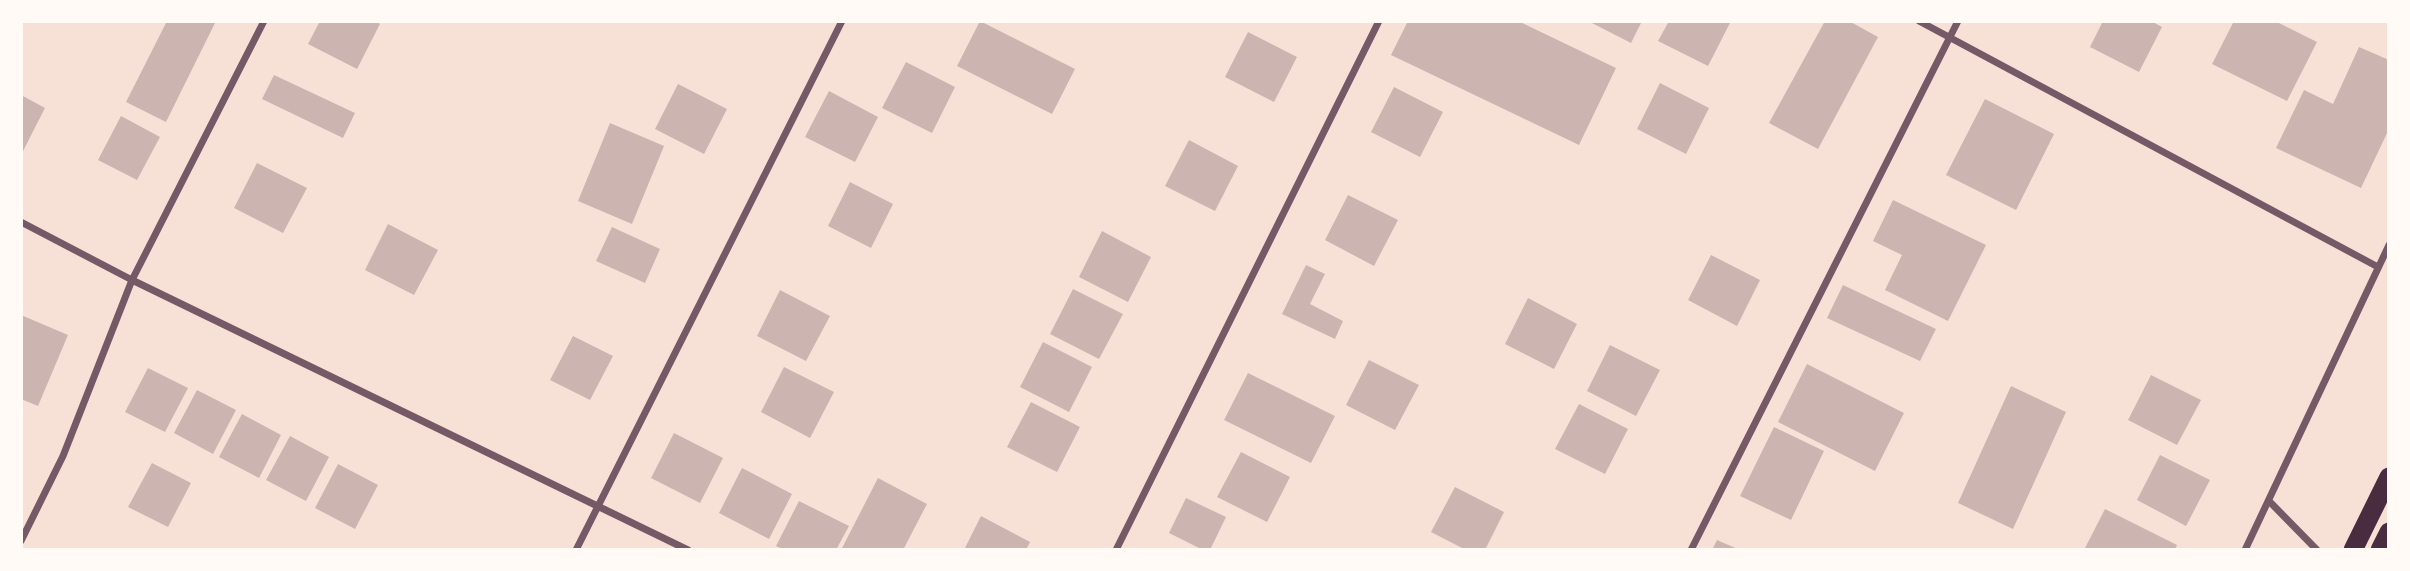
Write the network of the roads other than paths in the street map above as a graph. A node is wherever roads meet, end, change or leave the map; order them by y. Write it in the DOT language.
graph roads {
  1 [pos="264,21"];
  2 [pos="842,21"];
  3 [pos="1380,21"];
  4 [pos="1919,21"];
  5 [pos="1958,21"];
  6 [pos="1951,37"];
  7 [pos="21,222"];
  8 [pos="2389,245"];
  9 [pos="2378,267"];
  10 [pos="132,279"];
  11 [pos="2389,477"];
  12 [pos="2269,501"];
  13 [pos="597,506"];
  14 [pos="2389,532"];
  15 [pos="21,541"];
  16 [pos="576,550"];
  17 [pos="688,550"];
  18 [pos="1116,550"];
  19 [pos="1691,550"];
  20 [pos="2245,550"];
  21 [pos="2317,550"];
  22 [pos="2354,550"];
  23 [pos="2380,550"];
  1 -- 10 [label="street"];
  2 -- 13 [label="street"];
  3 -- 18 [label="street"];
  4 -- 6 [label="street"];
  5 -- 6 [label="street"];
  6 -- 9 [label="street"];
  6 -- 19 [label="street"];
  7 -- 10 [label="street"];
  8 -- 9 [label="street"];
  9 -- 12 [label="street"];
  10 -- 13 [label="street"];
  10 -- 15 [label="street"];
  11 -- 22 [label="highway"];
  12 -- 20 [label="street"];
  12 -- 21 [label="street"];
  13 -- 16 [label="street"];
  13 -- 17 [label="street"];
  14 -- 23 [label="highway"];
}
